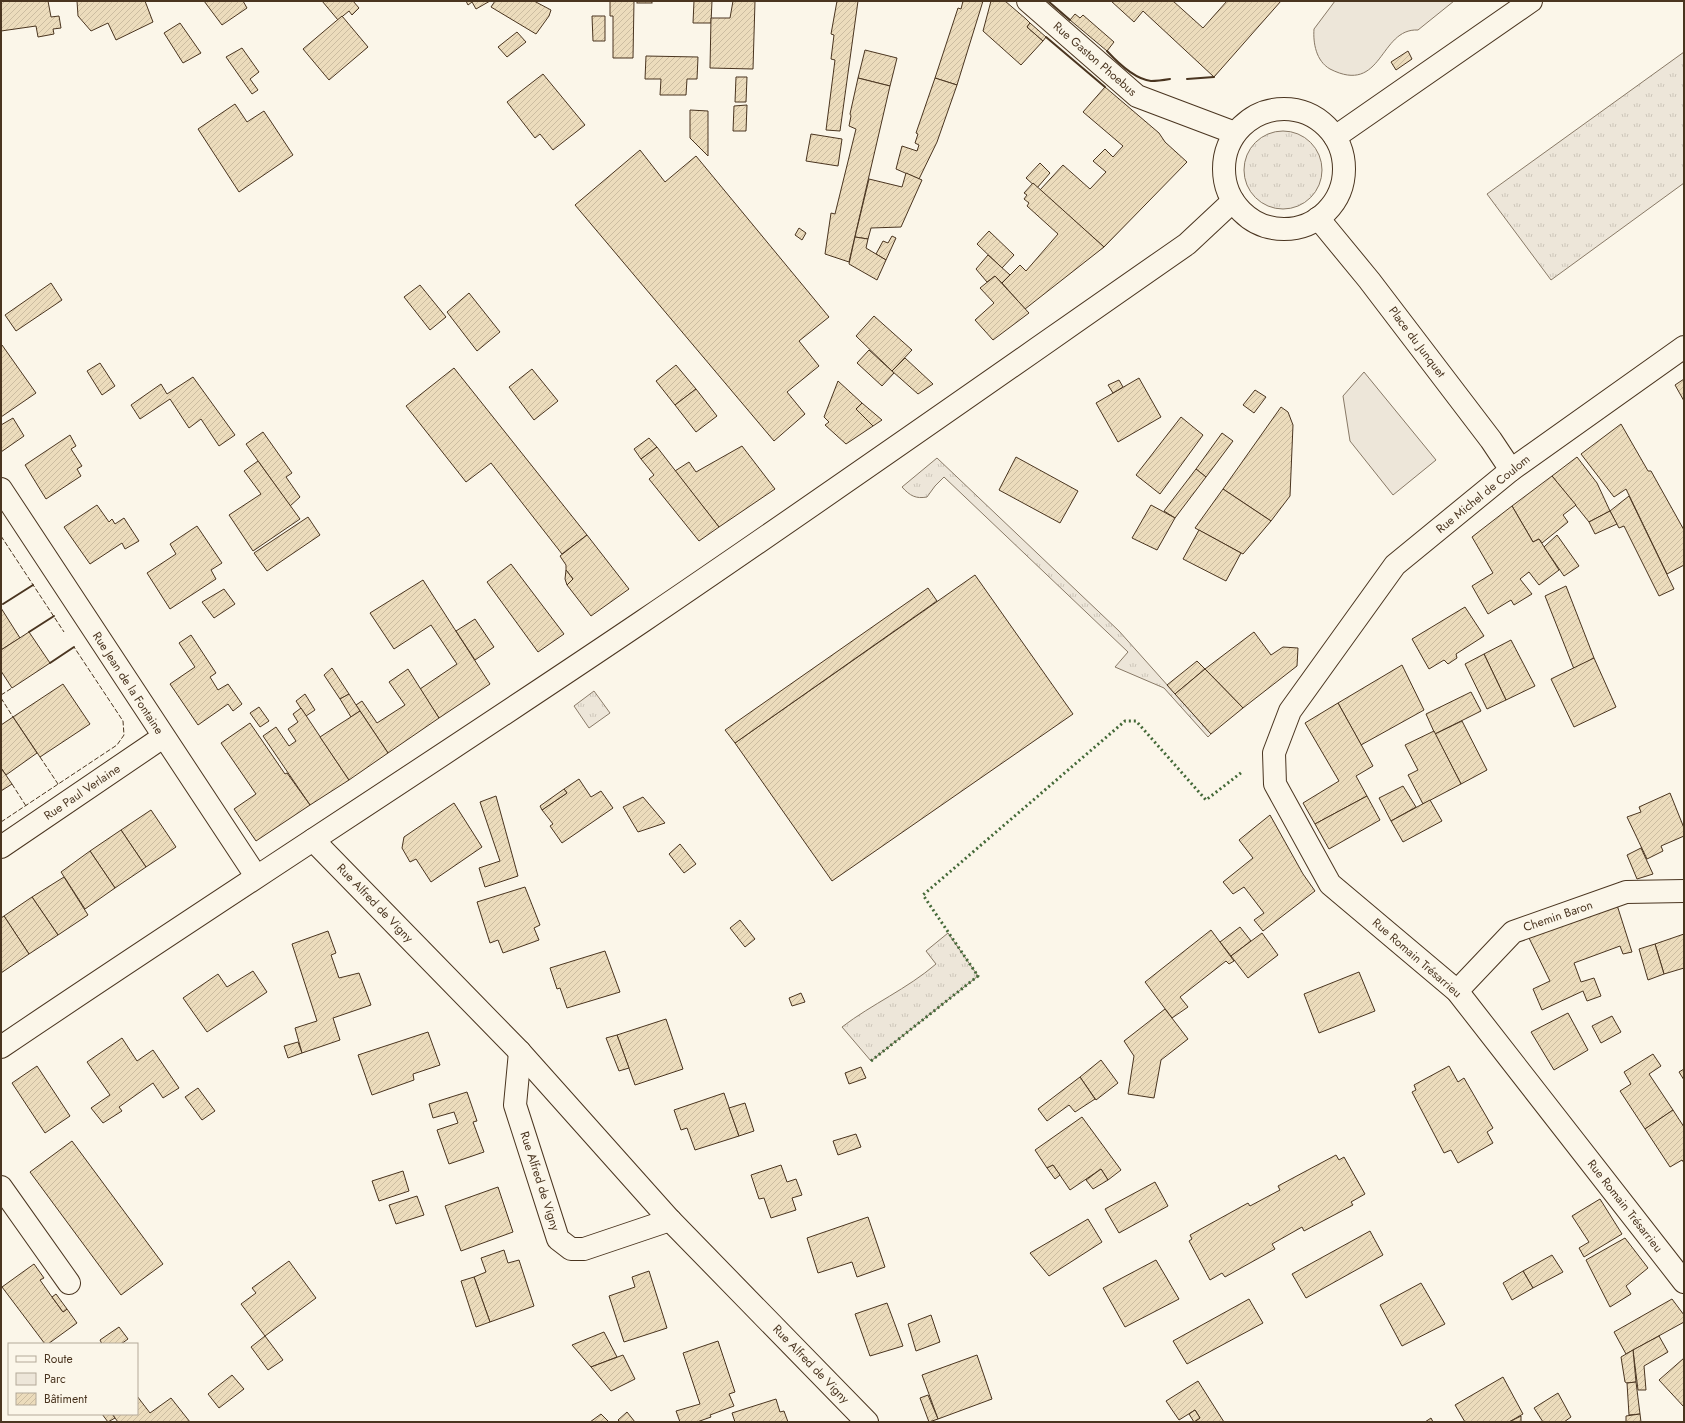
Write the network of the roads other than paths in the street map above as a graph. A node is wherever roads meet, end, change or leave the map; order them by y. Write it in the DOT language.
graph roads {
  1 [pos="1028,1"];
  2 [pos="1532,1"];
  3 [pos="1235,133"];
  4 [pos="1335,137"];
  5 [pos="1233,201"];
  6 [pos="1318,218"];
  7 [pos="1684,347"];
  8 [pos="1511,470"];
  9 [pos="1,490"];
  10 [pos="1316,676"];
  11 [pos="163,737"];
  12 [pos="313,840"];
  13 [pos="1,847"];
  14 [pos="256,876"];
  15 [pos="1684,891"];
  16 [pos="1457,991"];
  17 [pos="1,1047"];
  18 [pos="520,1052"];
  19 [pos="1,1187"];
  20 [pos="670,1220"];
  21 [pos="1684,1282"];
  22 [pos="69,1283"];
  23 [pos="868,1422"];
  1 -- 3 [label="street, Rue Gaston Phoebus"];
  2 -- 4 [label="street"];
  3 -- 4 [label="street"];
  3 -- 5 [label="street"];
  4 -- 6 [label="street"];
  5 -- 6 [label="street"];
  5 -- 12 [label="street"];
  6 -- 8 [label="street, Place du Junquet"];
  7 -- 8 [label="street, Rue Michel de Coulom"];
  8 -- 10 [label="street, Rue Michel de Coulom"];
  9 -- 11 [label="street, Rue Jean de la Fontaine"];
  10 -- 16 [label="street, Rue Romain Trésarrieu"];
  11 -- 13 [label="street, Rue Paul Verlaine"];
  11 -- 14 [label="street, Rue Jean de la Fontaine"];
  12 -- 14 [label="street"];
  12 -- 18 [label="street, Rue Alfred de Vigny"];
  14 -- 17 [label="street"];
  15 -- 16 [label="street, Chemin Baron"];
  16 -- 21 [label="street, Rue Romain Trésarrieu"];
  18 -- 20 [label="street, Rue Alfred de Vigny"];
  18 -- 20 [label="street, Rue Alfred de Vigny"];
  19 -- 22 [label="street"];
  20 -- 23 [label="street, Rue Alfred de Vigny"];
}
